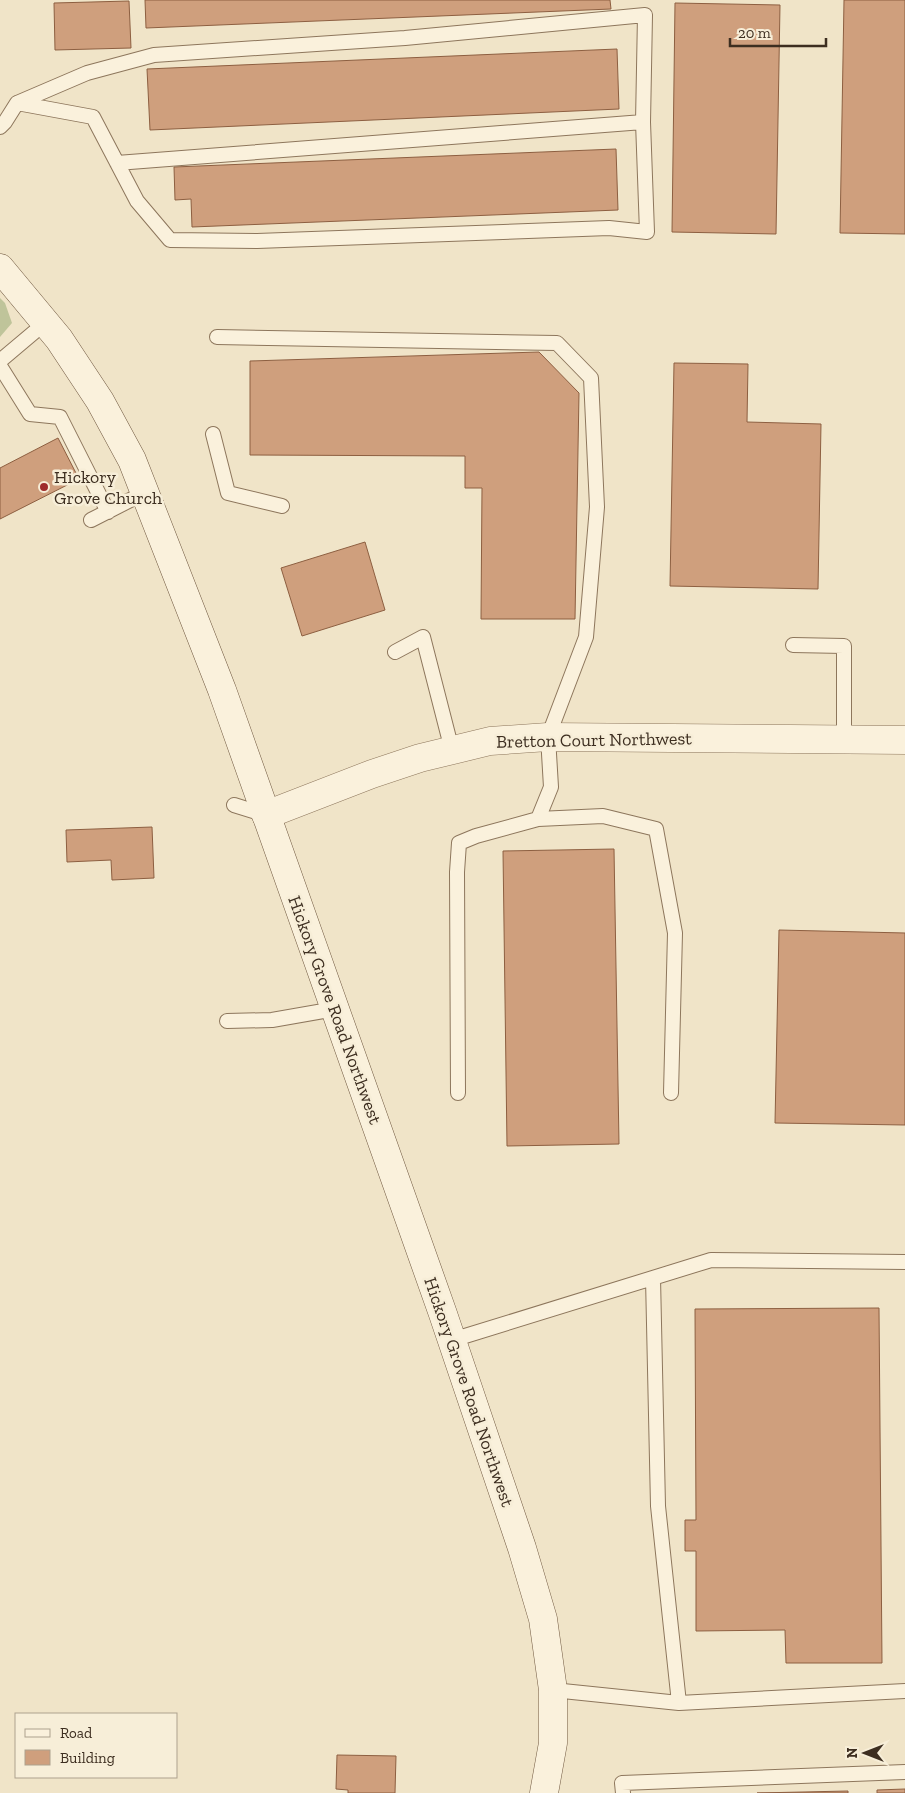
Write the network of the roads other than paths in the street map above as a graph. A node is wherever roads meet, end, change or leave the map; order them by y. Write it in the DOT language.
graph roads {
  1 [pos="17,103"];
  2 [pos="643,122"];
  3 [pos="0,127"];
  4 [pos="117,164"];
  5 [pos="0,268"];
  6 [pos="46,323"];
  7 [pos="217,338"];
  8 [pos="0,361"];
  9 [pos="0,366"];
  10 [pos="213,434"];
  11 [pos="144,493"];
  12 [pos="282,506"];
  13 [pos="108,512"];
  14 [pos="92,520"];
  15 [pos="792,645"];
  16 [pos="395,652"];
  17 [pos="548,737"];
  18 [pos="844,740"];
  19 [pos="905,740"];
  20 [pos="452,750"];
  21 [pos="234,805"];
  22 [pos="266,816"];
  23 [pos="538,820"];
  24 [pos="335,1009"];
  25 [pos="227,1021"];
  26 [pos="458,1093"];
  27 [pos="671,1093"];
  28 [pos="905,1262"];
  29 [pos="654,1278"];
  30 [pos="452,1340"];
  31 [pos="553,1690"];
  32 [pos="905,1691"];
  33 [pos="679,1703"];
  34 [pos="905,1772"];
  35 [pos="544,1793"];
  36 [pos="623,1793"];
  1 -- 2 [label="lane"];
  1 -- 3 [label="lane"];
  1 -- 4 [label="lane"];
  2 -- 4 [label="lane"];
  2 -- 4 [label="lane"];
  5 -- 6 [label="street, Hickory Grove Road Northwest"];
  6 -- 8 [label="lane"];
  6 -- 11 [label="street, Hickory Grove Road Northwest"];
  7 -- 17 [label="lane"];
  9 -- 13 [label="lane"];
  10 -- 12 [label="lane"];
  11 -- 13 [label="lane"];
  11 -- 22 [label="street, Hickory Grove Road Northwest"];
  13 -- 14 [label="lane"];
  15 -- 18 [label="lane"];
  16 -- 20 [label="lane"];
  17 -- 18 [label="street, Bretton Court Northwest"];
  17 -- 20 [label="street, Bretton Court Northwest"];
  17 -- 23 [label="lane"];
  18 -- 19 [label="street, Bretton Court Northwest"];
  20 -- 22 [label="street, Bretton Court Northwest"];
  21 -- 22 [label="lane"];
  22 -- 24 [label="street, Hickory Grove Road Northwest"];
  23 -- 26 [label="lane"];
  23 -- 27 [label="lane"];
  24 -- 25 [label="lane"];
  24 -- 30 [label="street, Hickory Grove Road Northwest"];
  28 -- 29 [label="lane"];
  29 -- 30 [label="lane"];
  29 -- 33 [label="lane"];
  30 -- 31 [label="street, Hickory Grove Road Northwest"];
  31 -- 33 [label="lane"];
  31 -- 35 [label="street, Hickory Grove Road Northwest"];
  32 -- 33 [label="lane"];
  34 -- 36 [label="lane"];
}
